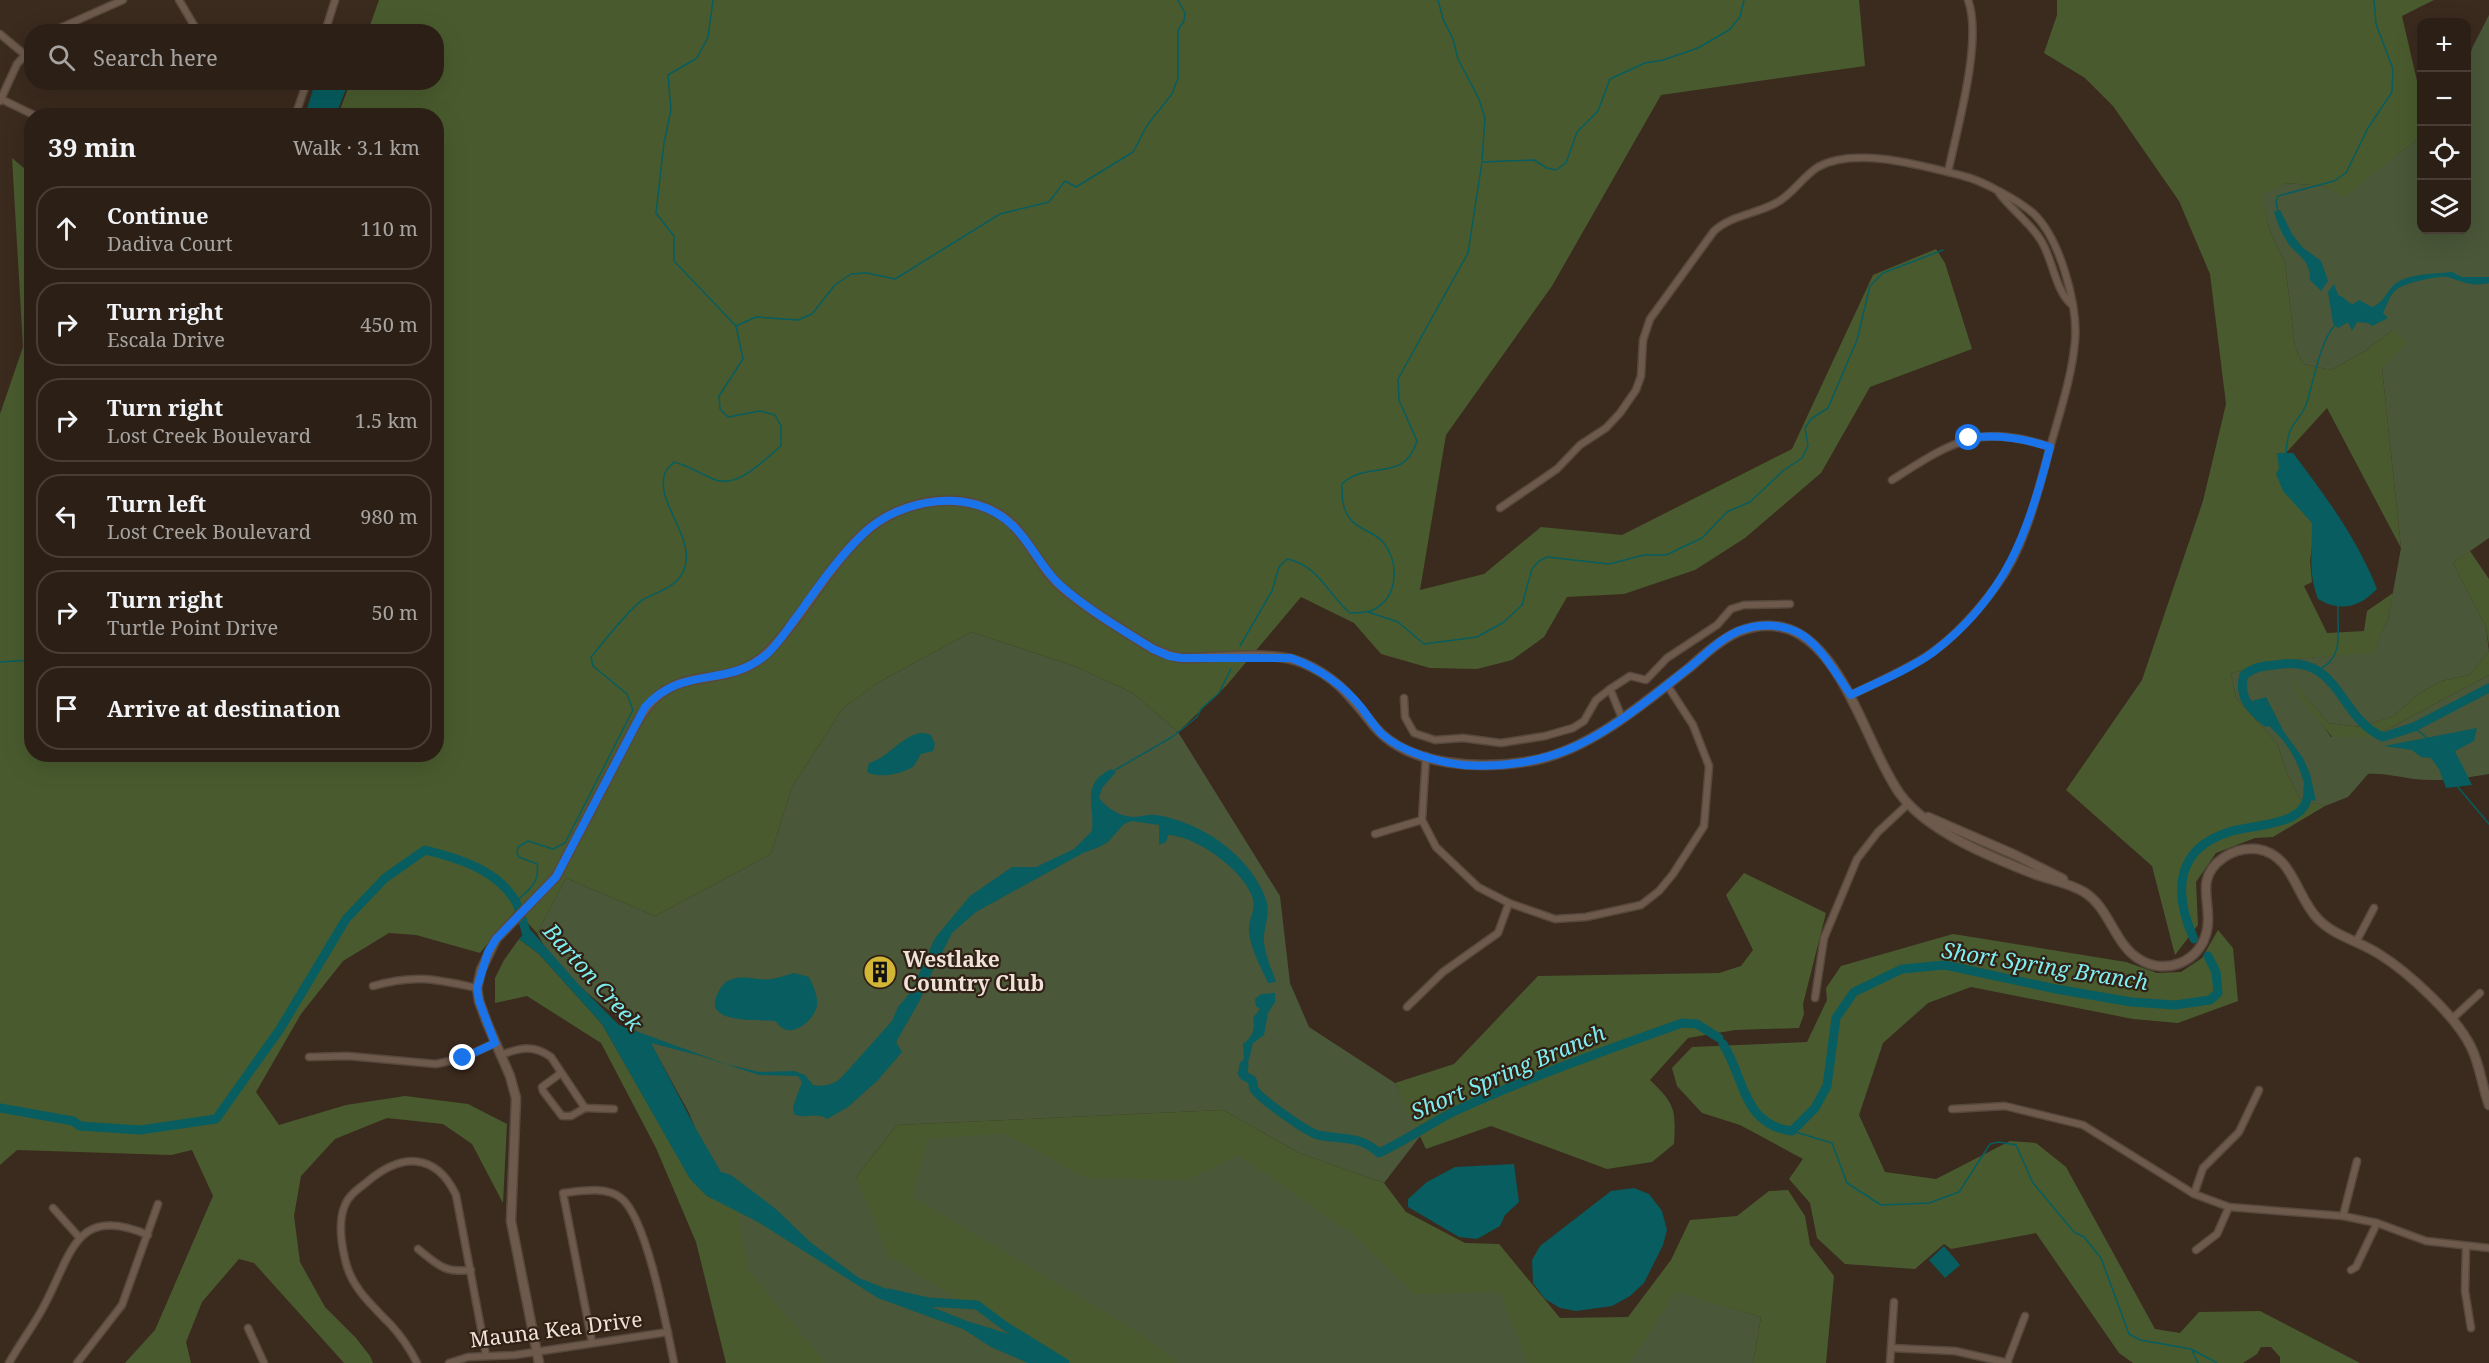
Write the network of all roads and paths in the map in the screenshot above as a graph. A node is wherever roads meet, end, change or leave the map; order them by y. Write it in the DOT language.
graph roads {
  1 [pos="123,0"];
  2 [pos="179,0"];
  3 [pos="335,0"];
  4 [pos="1968,0"];
  5 [pos="69,24"];
  6 [pos="193,24"];
  7 [pos="328,24"];
  8 [pos="0,34"];
  9 [pos="24,54"];
  10 [pos="304,90"];
  11 [pos="0,100"];
  12 [pos="298,108"];
  13 [pos="24,111"];
  14 [pos="1948,172"];
  15 [pos="1999,193"];
  16 [pos="2071,304"];
  17 [pos="2050,447"];
  18 [pos="1892,480"];
  19 [pos="1500,508"];
  20 [pos="1790,604"];
  21 [pos="1667,685"];
  22 [pos="1610,689"];
  23 [pos="1851,695"];
  24 [pos="1404,698"];
  25 [pos="1622,718"];
  26 [pos="1426,756"];
  27 [pos="1908,804"];
  28 [pos="1422,820"];
  29 [pos="1375,834"];
  30 [pos="1509,903"];
  31 [pos="2374,908"];
  32 [pos="2356,942"];
  33 [pos="373,986"];
  34 [pos="477,988"];
  35 [pos="2480,993"];
  36 [pos="1815,998"];
  37 [pos="1407,1007"];
  38 [pos="2452,1019"];
  39 [pos="495,1043"];
  40 [pos="500,1055"];
  41 [pos="309,1057"];
  42 [pos="561,1073"];
  43 [pos="2259,1090"];
  44 [pos="2489,1106"];
  45 [pos="585,1108"];
  46 [pos="614,1109"];
  47 [pos="1952,1109"];
  48 [pos="2357,1161"];
  49 [pos="2194,1194"];
  50 [pos="158,1204"];
  51 [pos="2229,1207"];
  52 [pos="53,1208"];
  53 [pos="2343,1216"];
  54 [pos="2377,1223"];
  55 [pos="148,1235"];
  56 [pos="79,1237"];
  57 [pos="2466,1247"];
  58 [pos="2489,1248"];
  59 [pos="418,1249"];
  60 [pos="2196,1250"];
  61 [pos="471,1270"];
  62 [pos="2351,1270"];
  63 [pos="1894,1302"];
  64 [pos="2025,1316"];
  65 [pos="248,1328"];
  66 [pos="2471,1328"];
  67 [pos="668,1332"];
  68 [pos="592,1342"];
  69 [pos="1891,1348"];
  70 [pos="537,1352"];
  71 [pos="486,1355"];
  72 [pos="9,1363"];
  73 [pos="77,1363"];
  74 [pos="264,1363"];
  75 [pos="417,1363"];
  76 [pos="449,1363"];
  77 [pos="539,1363"];
  78 [pos="674,1363"];
  79 [pos="1890,1363"];
  80 [pos="2008,1363"];
  1 -- 5 [label="street"];
  2 -- 6 [label="street"];
  3 -- 7 [label="street"];
  4 -- 14 [label="street"];
  8 -- 9 [label="street"];
  9 -- 11 [label="street"];
  10 -- 12 [label="street"];
  11 -- 13 [label="street"];
  14 -- 15 [label="street"];
  14 -- 19 [label="street"];
  15 -- 16 [label="street"];
  15 -- 16 [label="street"];
  16 -- 17 [label="street"];
  17 -- 18 [label="street"];
  17 -- 23 [label="street"];
  20 -- 22 [label="street"];
  21 -- 23 [label="street"];
  21 -- 25 [label="street"];
  21 -- 30 [label="street"];
  22 -- 24 [label="street"];
  22 -- 25 [label="street"];
  23 -- 27 [label="street"];
  25 -- 26 [label="street"];
  26 -- 28 [label="street"];
  26 -- 34 [label="street"];
  27 -- 32 [label="street"];
  27 -- 36 [label="street"];
  28 -- 29 [label="street"];
  28 -- 30 [label="street"];
  30 -- 37 [label="street"];
  31 -- 32 [label="street"];
  32 -- 38 [label="street"];
  33 -- 34 [label="street"];
  34 -- 39 [label="street"];
  35 -- 38 [label="street"];
  38 -- 44 [label="street"];
  39 -- 40 [label="street"];
  39 -- 41 [label="street"];
  40 -- 42 [label="street"];
  40 -- 70 [label="street"];
  42 -- 45 [label="street"];
  42 -- 45 [label="street"];
  43 -- 49 [label="street"];
  45 -- 46 [label="street"];
  47 -- 49 [label="street"];
  48 -- 53 [label="street"];
  49 -- 51 [label="street"];
  50 -- 55 [label="street"];
  51 -- 53 [label="street"];
  51 -- 60 [label="street"];
  52 -- 56 [label="street"];
  53 -- 54 [label="street"];
  54 -- 57 [label="street"];
  54 -- 62 [label="street"];
  55 -- 56 [label="street"];
  55 -- 73 [label="street"];
  56 -- 72 [label="street"];
  57 -- 58 [label="street"];
  57 -- 66 [label="street"];
  59 -- 61 [label="street"];
  61 -- 71 [label="street"];
  61 -- 75 [label="street"];
  63 -- 69 [label="street"];
  64 -- 80 [label="street"];
  65 -- 74 [label="street"];
  67 -- 68 [label="street, Mauna Kea Drive"];
  67 -- 68 [label="street"];
  67 -- 78 [label="street"];
  68 -- 70 [label="street, Mauna Kea Drive"];
  69 -- 79 [label="street"];
  69 -- 80 [label="street"];
  70 -- 71 [label="street, Mauna Kea Drive"];
  70 -- 77 [label="street"];
  71 -- 76 [label="street, Mauna Kea Drive"];
}
